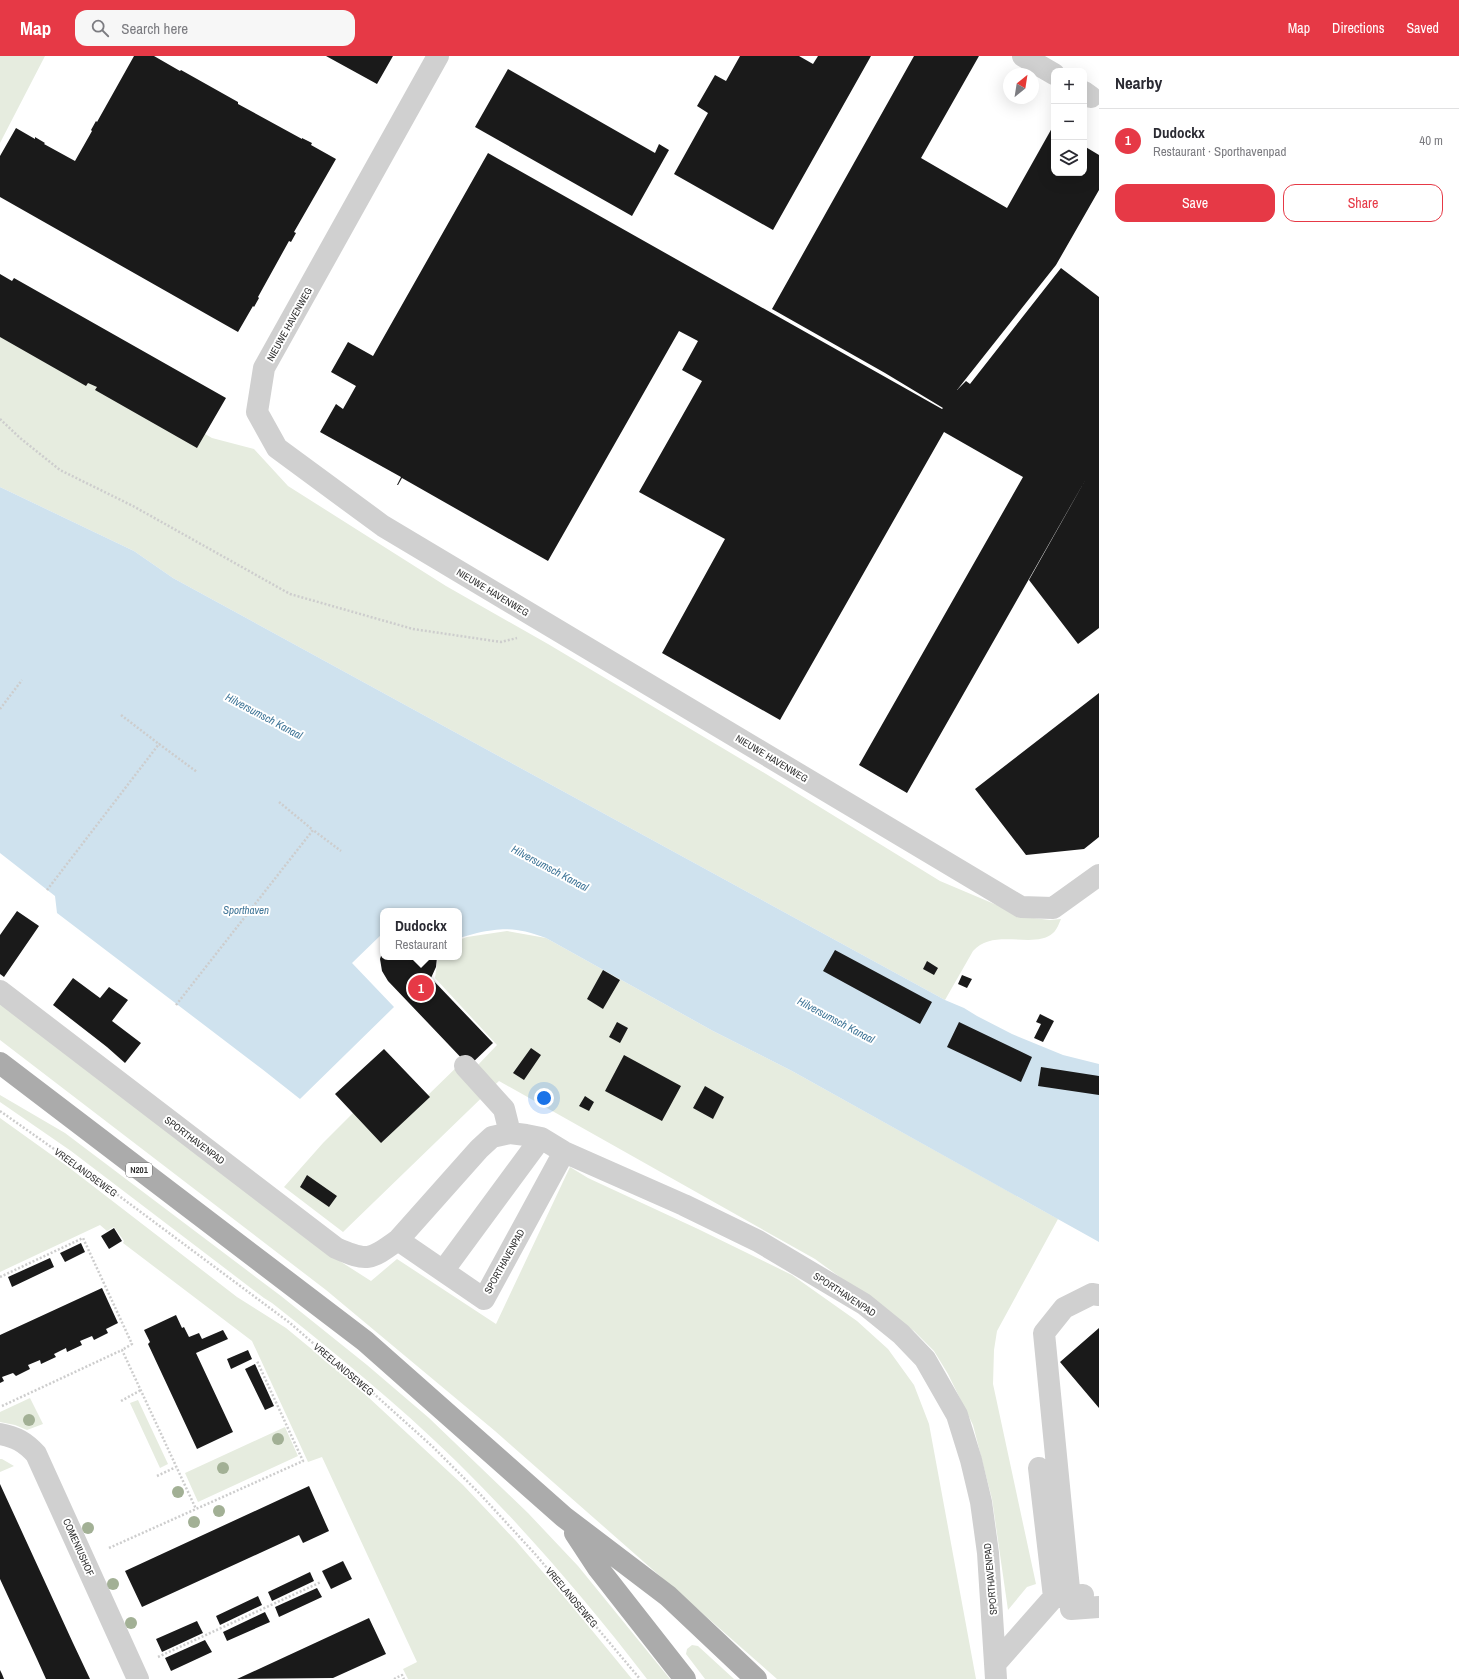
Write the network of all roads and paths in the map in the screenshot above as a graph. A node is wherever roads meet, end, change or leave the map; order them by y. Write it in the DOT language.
graph roads {
  1 [pos="438,56"];
  2 [pos="1023,56"];
  3 [pos="1051,72"];
  4 [pos="0,419"];
  5 [pos="553,628"];
  6 [pos="22,680"];
  7 [pos="0,709"];
  8 [pos="121,715"];
  9 [pos="159,744"];
  10 [pos="197,772"];
  11 [pos="279,802"];
  12 [pos="313,830"];
  13 [pos="341,851"];
  14 [pos="1099,876"];
  15 [pos="47,890"];
  16 [pos="0,991"];
  17 [pos="176,1005"];
  18 [pos="0,1063"];
  19 [pos="465,1066"];
  20 [pos="0,1111"];
  21 [pos="510,1133"];
  22 [pos="541,1138"];
  23 [pos="564,1152"];
  24 [pos="398,1240"];
  25 [pos="443,1271"];
  26 [pos="0,1276"];
  27 [pos="1099,1295"];
  28 [pos="122,1350"];
  29 [pos="257,1361"];
  30 [pos="141,1390"];
  31 [pos="121,1401"];
  32 [pos="0,1408"];
  33 [pos="0,1434"];
  34 [pos="176,1466"];
  35 [pos="1038,1468"];
  36 [pos="157,1476"];
  37 [pos="196,1509"];
  38 [pos="564,1517"];
  39 [pos="85,1559"];
  40 [pos="321,1582"];
  41 [pos="1099,1593"];
  42 [pos="1065,1601"];
  43 [pos="1099,1607"];
  44 [pos="996,1672"];
  45 [pos="136,1674"];
  46 [pos="394,1679"];
  47 [pos="404,1679"];
  48 [pos="640,1679"];
  49 [pos="685,1679"];
  50 [pos="756,1679"];
  1 -- 5 [label="street, NIEUWE HAVENWEG"];
  2 -- 3 [label="street"];
  4 -- 5 [label="path"];
  5 -- 14 [label="street, NIEUWE HAVENWEG"];
  6 -- 7 [label="path"];
  8 -- 9 [label="path"];
  9 -- 10 [label="path"];
  9 -- 15 [label="path"];
  11 -- 12 [label="path"];
  12 -- 13 [label="path"];
  12 -- 17 [label="path"];
  16 -- 24 [label="street, SPORTHAVENPAD"];
  18 -- 38 [label="main road, N201"];
  19 -- 21 [label="street"];
  20 -- 48 [label="path, VREELANDSEWEG"];
  21 -- 22 [label="street, SPORTHAVENPAD"];
  21 -- 24 [label="street, SPORTHAVENPAD"];
  22 -- 23 [label="street, SPORTHAVENPAD"];
  22 -- 25 [label="street"];
  23 -- 25 [label="street, SPORTHAVENPAD"];
  23 -- 44 [label="street, SPORTHAVENPAD"];
  24 -- 25 [label="street, SPORTHAVENPAD"];
  26 -- 28 [label="path"];
  27 -- 42 [label="street"];
  28 -- 30 [label="path"];
  28 -- 32 [label="path"];
  29 -- 37 [label="path"];
  30 -- 31 [label="path"];
  30 -- 34 [label="path"];
  33 -- 39 [label="street, COMENIUSHOF"];
  34 -- 36 [label="path"];
  34 -- 37 [label="path"];
  35 -- 42 [label="street"];
  37 -- 39 [label="path"];
  38 -- 49 [label="main road"];
  38 -- 50 [label="main road"];
  39 -- 45 [label="street, COMENIUSHOF"];
  40 -- 45 [label="path"];
  41 -- 42 [label="street"];
  42 -- 43 [label="street"];
  42 -- 44 [label="street"];
  46 -- 47 [label="path"];
}
